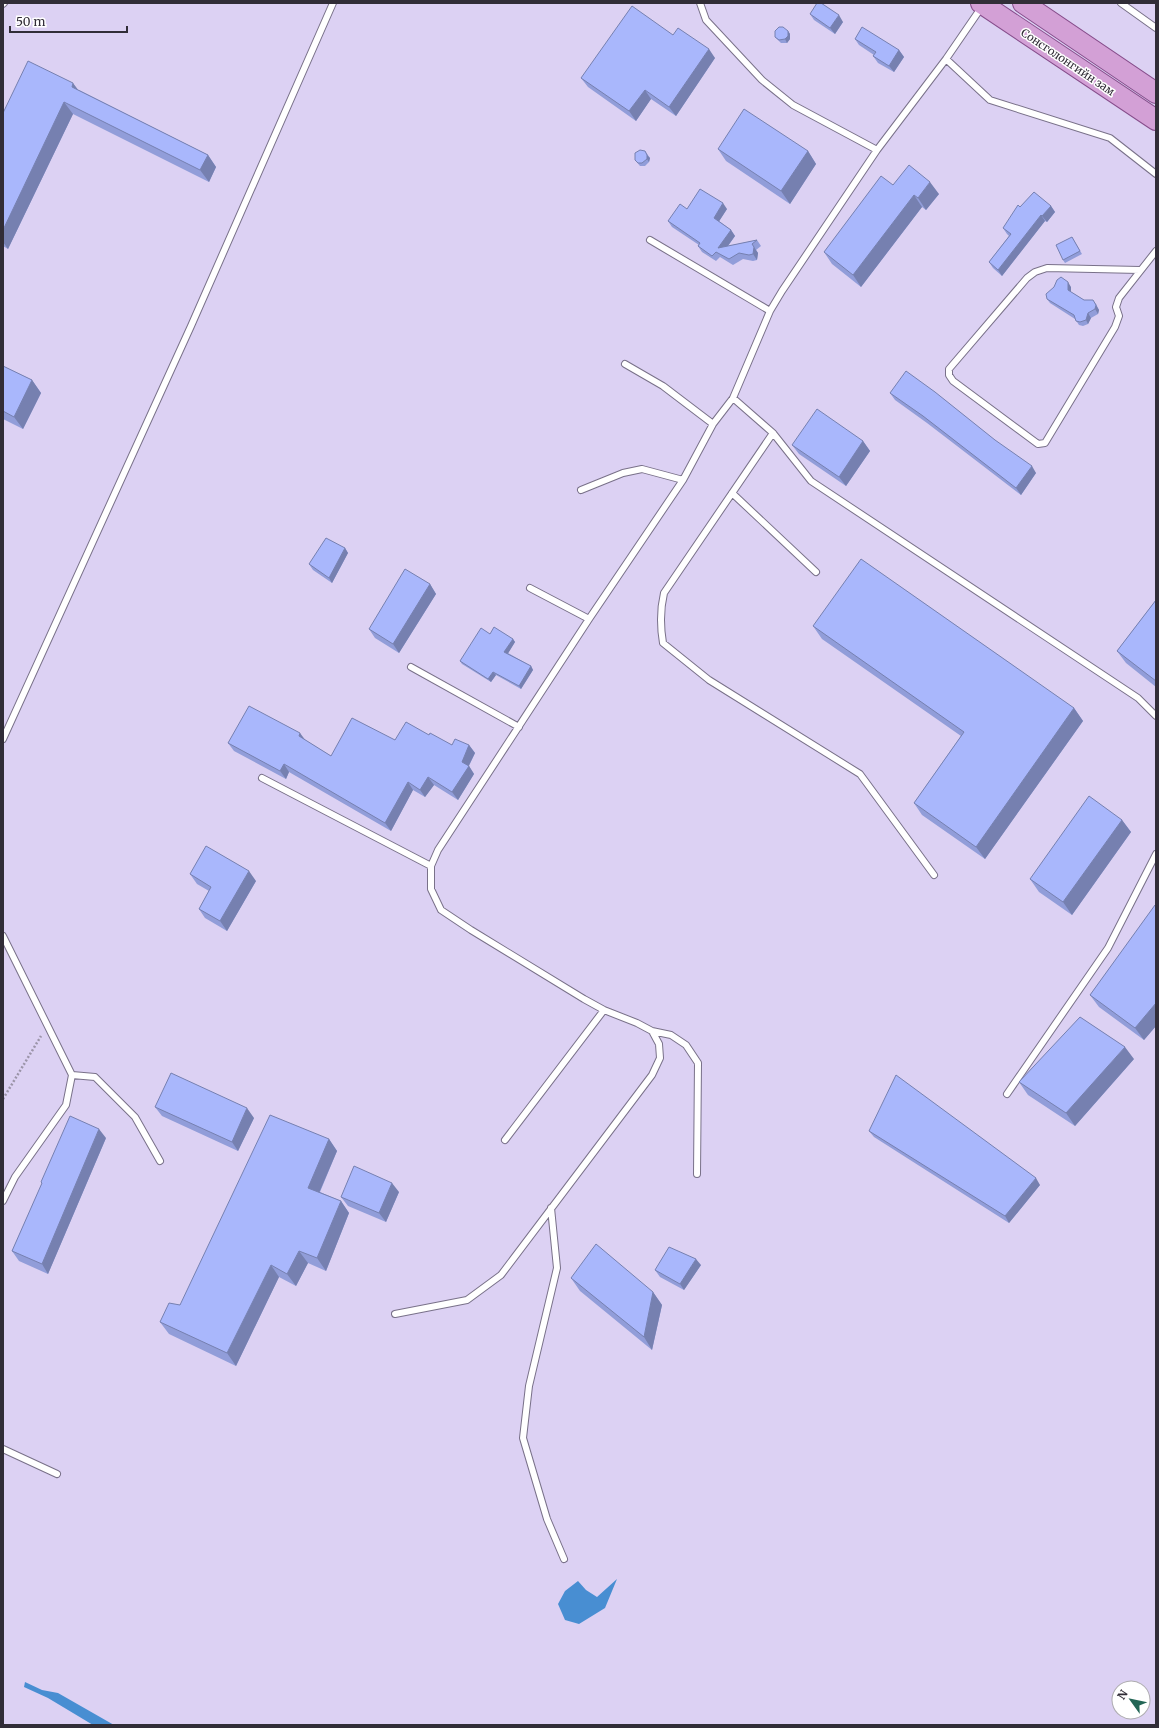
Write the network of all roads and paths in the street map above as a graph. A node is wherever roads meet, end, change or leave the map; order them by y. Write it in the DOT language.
graph roads {
  1 [pos="333,3"];
  2 [pos="700,3"];
  3 [pos="1023,3"];
  4 [pos="1121,3"];
  5 [pos="983,4"];
  6 [pos="1156,28"];
  7 [pos="946,59"];
  8 [pos="1156,93"];
  9 [pos="1156,120"];
  10 [pos="877,150"];
  11 [pos="1156,174"];
  12 [pos="650,240"];
  13 [pos="1156,251"];
  14 [pos="1140,270"];
  15 [pos="770,311"];
  16 [pos="625,364"];
  17 [pos="733,398"];
  18 [pos="713,424"];
  19 [pos="773,433"];
  20 [pos="683,480"];
  21 [pos="581,490"];
  22 [pos="732,493"];
  23 [pos="816,572"];
  24 [pos="530,588"];
  25 [pos="589,619"];
  26 [pos="412,667"];
  27 [pos="1156,716"];
  28 [pos="519,727"];
  29 [pos="3,739"];
  30 [pos="262,778"];
  31 [pos="1156,854"];
  32 [pos="431,866"];
  33 [pos="934,876"];
  34 [pos="3,936"];
  35 [pos="604,1010"];
  36 [pos="47,1026"];
  37 [pos="652,1032"];
  38 [pos="72,1075"];
  39 [pos="1007,1094"];
  40 [pos="3,1099"];
  41 [pos="505,1140"];
  42 [pos="160,1161"];
  43 [pos="697,1174"];
  44 [pos="3,1201"];
  45 [pos="551,1208"];
  46 [pos="395,1314"];
  47 [pos="3,1449"];
  48 [pos="57,1474"];
  49 [pos="564,1559"];
  1 -- 29 [label="lane"];
  2 -- 10 [label="lane"];
  3 -- 8 [label="main road"];
  4 -- 6 [label="lane"];
  5 -- 7 [label="lane"];
  5 -- 9 [label="main road, Сонсголонгийн зам"];
  7 -- 10 [label="lane"];
  7 -- 11 [label="lane"];
  10 -- 15 [label="lane"];
  12 -- 15 [label="lane"];
  13 -- 14 [label="lane"];
  14 -- 14 [label="lane"];
  15 -- 17 [label="lane"];
  16 -- 18 [label="lane"];
  17 -- 18 [label="lane"];
  17 -- 19 [label="lane"];
  18 -- 20 [label="lane"];
  19 -- 22 [label="lane"];
  19 -- 27 [label="lane"];
  20 -- 21 [label="lane"];
  20 -- 25 [label="lane"];
  22 -- 23 [label="lane"];
  22 -- 33 [label="lane"];
  24 -- 25 [label="lane"];
  25 -- 28 [label="lane"];
  26 -- 28 [label="lane"];
  28 -- 32 [label="lane"];
  30 -- 32 [label="lane"];
  31 -- 39 [label="lane"];
  32 -- 35 [label="lane"];
  34 -- 36 [label="lane"];
  35 -- 37 [label="lane"];
  35 -- 41 [label="lane"];
  36 -- 38 [label="lane"];
  36 -- 40 [label="path"];
  37 -- 43 [label="lane"];
  37 -- 45 [label="lane"];
  38 -- 42 [label="lane"];
  38 -- 44 [label="lane"];
  45 -- 46 [label="lane"];
  45 -- 49 [label="lane"];
  47 -- 48 [label="lane"];
}
